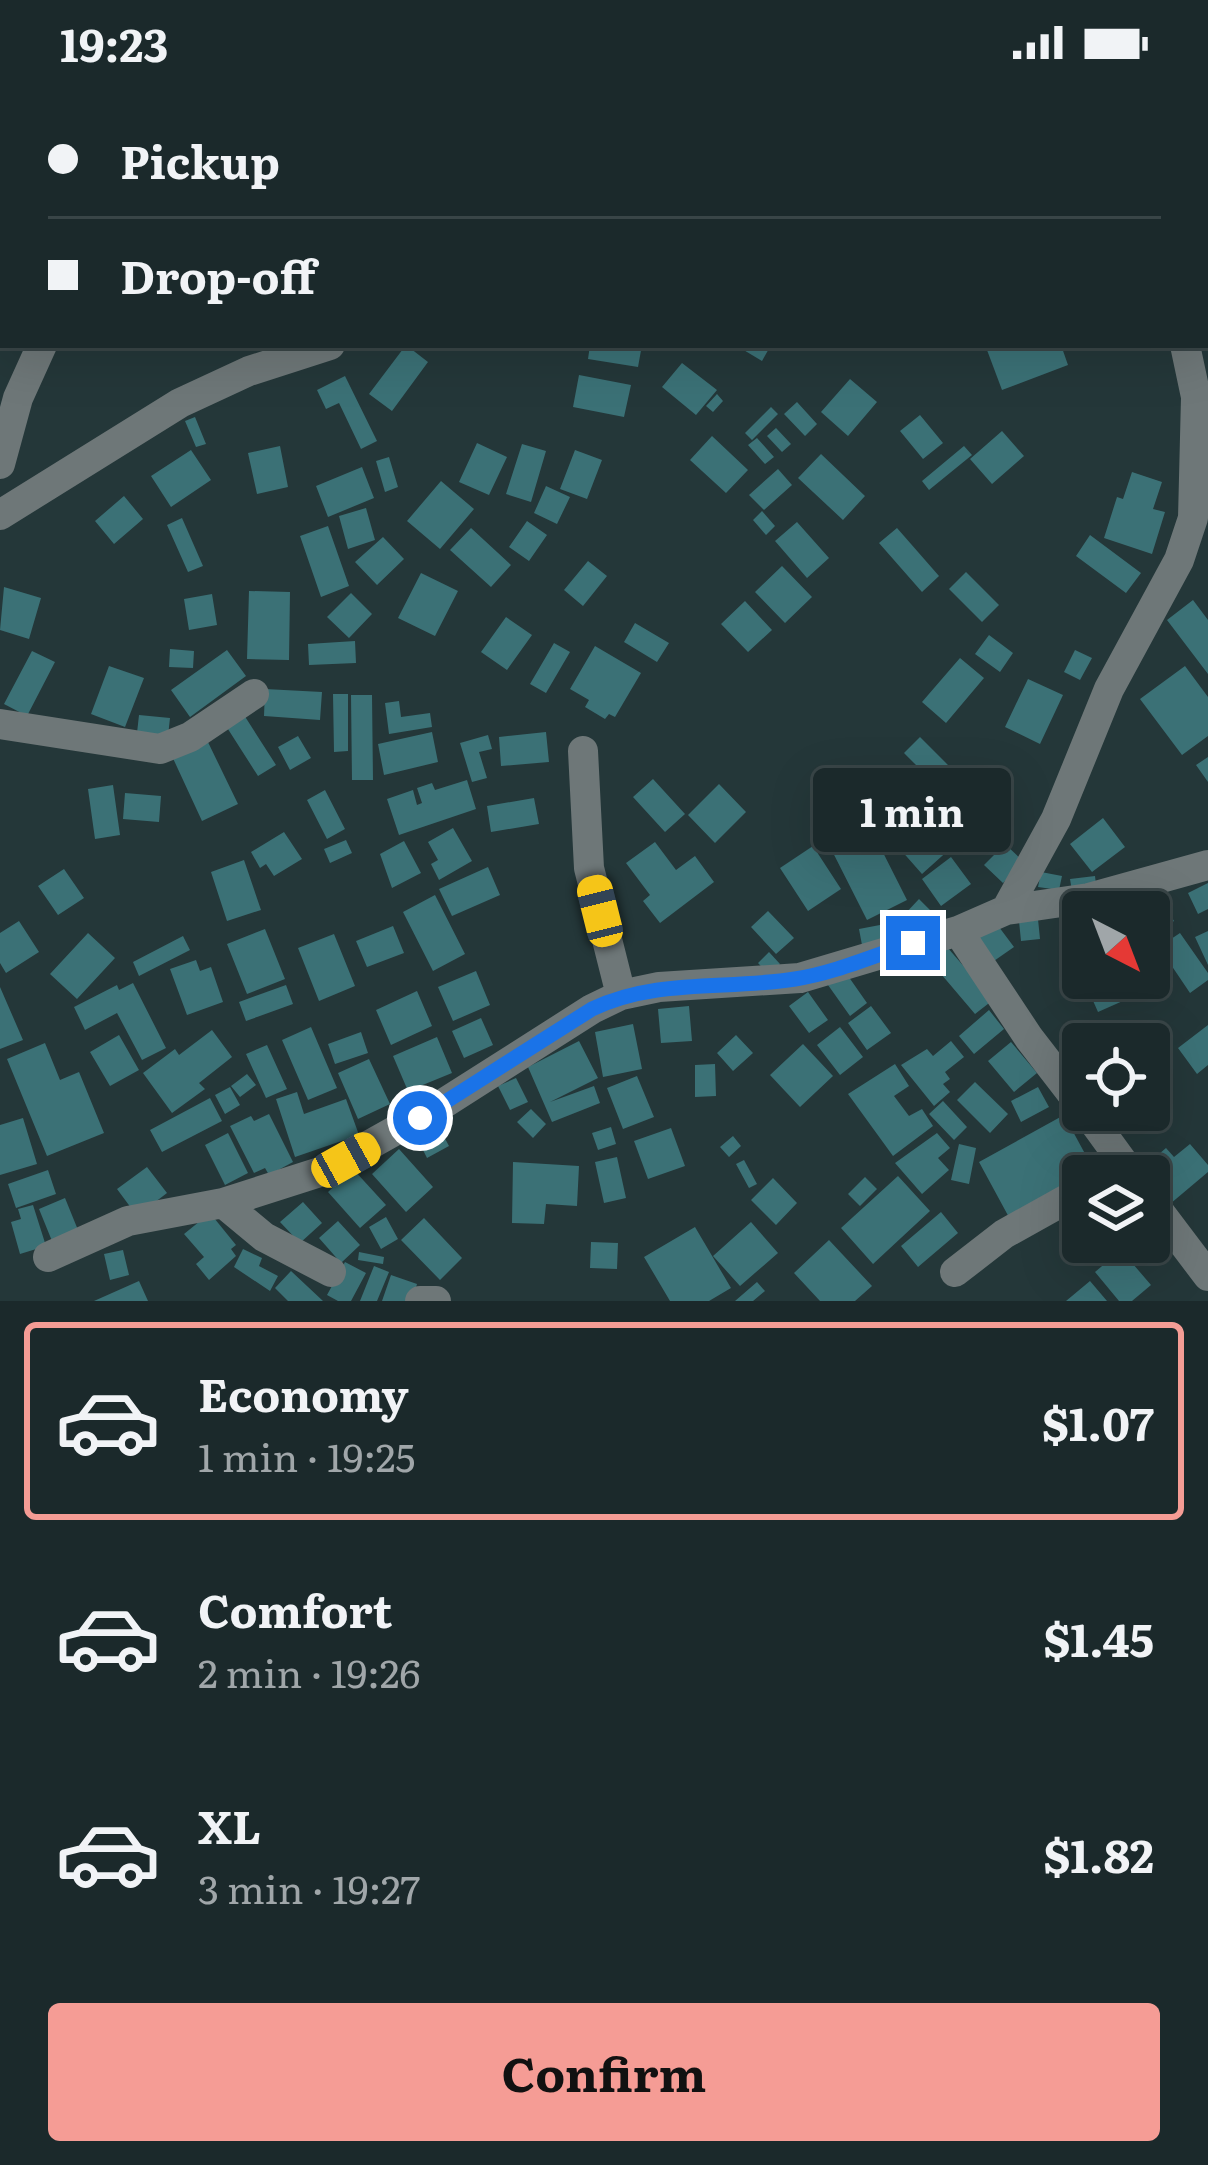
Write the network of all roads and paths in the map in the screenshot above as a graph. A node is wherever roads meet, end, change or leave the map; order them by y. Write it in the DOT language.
graph roads {
  1 [pos="41,348"];
  2 [pos="321,348"];
  3 [pos="1186,348"];
  4 [pos="0,464"];
  5 [pos="0,515"];
  6 [pos="254,694"];
  7 [pos="0,724"];
  8 [pos="583,751"];
  9 [pos="1208,865"];
  10 [pos="1006,910"];
  11 [pos="958,931"];
  12 [pos="621,995"];
  13 [pos="1062,1081"];
  14 [pos="1062,1202"];
  15 [pos="224,1203"];
  16 [pos="1170,1226"];
  17 [pos="48,1257"];
  18 [pos="331,1272"];
  19 [pos="955,1272"];
  20 [pos="1208,1276"];
  21 [pos="420,1301"];
  22 [pos="436,1301"];
  1 -- 4 [label="street"];
  2 -- 5 [label="street"];
  3 -- 10 [label="street"];
  6 -- 7 [label="street"];
  8 -- 12 [label="street"];
  9 -- 10 [label="street"];
  10 -- 11 [label="street"];
  11 -- 12 [label="street"];
  11 -- 13 [label="street"];
  12 -- 15 [label="street"];
  14 -- 19 [label="street"];
  15 -- 17 [label="street"];
  15 -- 18 [label="street"];
  16 -- 20 [label="street"];
  21 -- 22 [label="street"];
}
